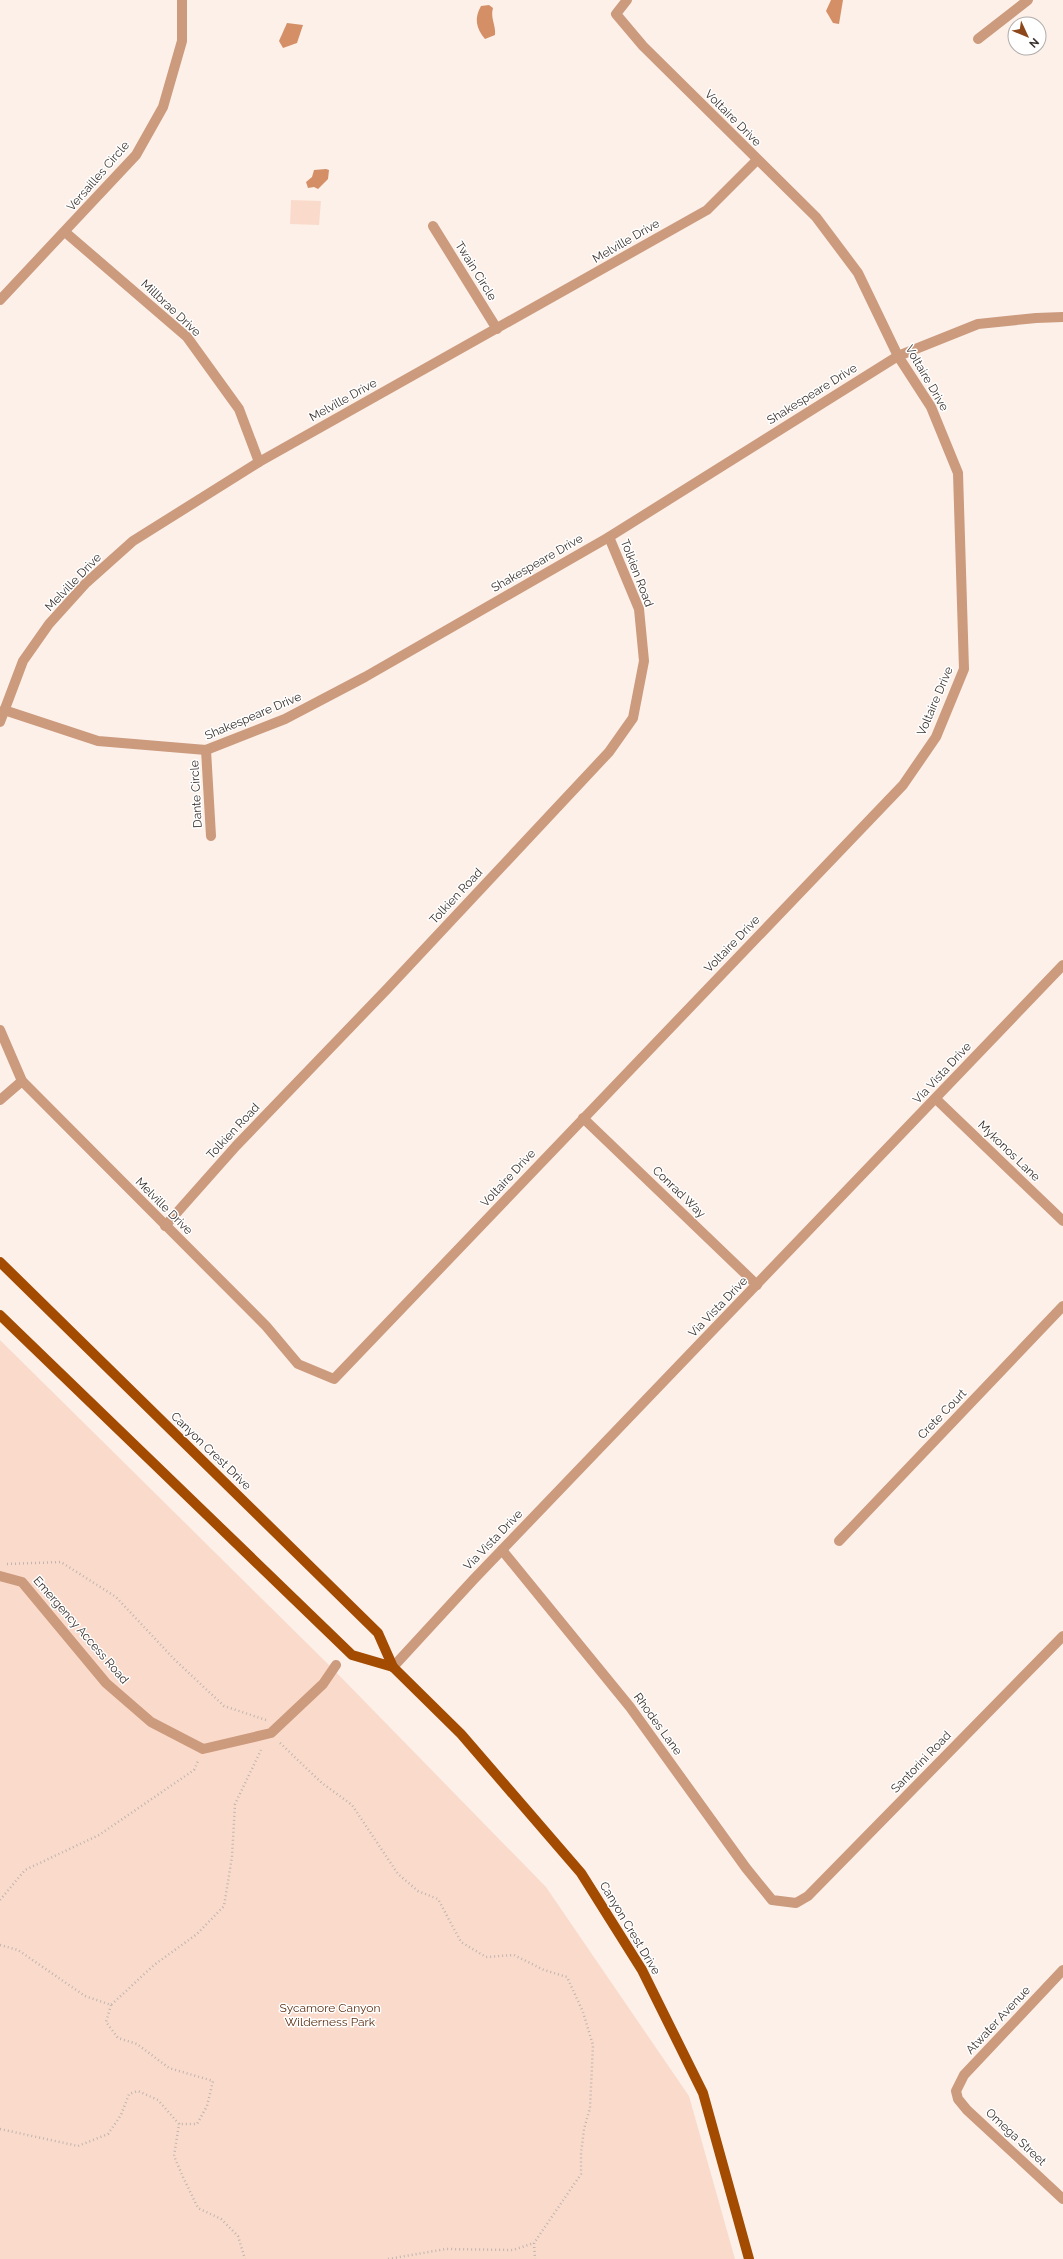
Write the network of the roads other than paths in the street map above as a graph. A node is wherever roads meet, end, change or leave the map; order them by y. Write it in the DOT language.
graph roads {
  1 [pos="182,0"];
  2 [pos="627,0"];
  3 [pos="1028,0"];
  4 [pos="978,39"];
  5 [pos="757,160"];
  6 [pos="433,226"];
  7 [pos="65,232"];
  8 [pos="0,300"];
  9 [pos="1063,317"];
  10 [pos="497,329"];
  11 [pos="898,356"];
  12 [pos="259,462"];
  13 [pos="609,536"];
  14 [pos="4,710"];
  15 [pos="0,722"];
  16 [pos="206,750"];
  17 [pos="211,836"];
  18 [pos="1063,965"];
  19 [pos="0,1030"];
  20 [pos="22,1081"];
  21 [pos="936,1099"];
  22 [pos="0,1100"];
  23 [pos="583,1118"];
  24 [pos="1063,1221"];
  25 [pos="165,1226"];
  26 [pos="0,1262"];
  27 [pos="757,1286"];
  28 [pos="1063,1306"];
  29 [pos="0,1315"];
  30 [pos="334,1379"];
  31 [pos="839,1541"];
  32 [pos="502,1550"];
  33 [pos="2,1571"];
  34 [pos="1063,1636"];
  35 [pos="336,1665"];
  36 [pos="393,1667"];
  37 [pos="796,1903"];
  38 [pos="1063,1970"];
  39 [pos="956,2091"];
  40 [pos="1063,2199"];
  41 [pos="749,2259"];
  1 -- 7 [label="street, Versailles Circle"];
  2 -- 5 [label="street, Voltaire Drive"];
  3 -- 4 [label="street"];
  5 -- 10 [label="street, Melville Drive"];
  5 -- 11 [label="street, Voltaire Drive"];
  6 -- 10 [label="street, Twain Circle"];
  7 -- 8 [label="street, Versailles Circle"];
  7 -- 12 [label="street, Millbrae Drive"];
  9 -- 11 [label="street, Shakespeare Drive"];
  10 -- 12 [label="street, Melville Drive"];
  11 -- 13 [label="street, Shakespeare Drive"];
  11 -- 23 [label="street, Voltaire Drive"];
  12 -- 14 [label="street, Melville Drive"];
  13 -- 16 [label="street, Shakespeare Drive"];
  13 -- 25 [label="street, Tolkien Road"];
  14 -- 15 [label="street, Melville Drive"];
  14 -- 16 [label="street, Shakespeare Drive"];
  16 -- 17 [label="street, Dante Circle"];
  18 -- 21 [label="street, Via Vista Drive"];
  19 -- 20 [label="street, Melville Drive"];
  20 -- 22 [label="street"];
  20 -- 25 [label="street, Melville Drive"];
  21 -- 24 [label="street, Mykonos Lane"];
  21 -- 27 [label="street, Via Vista Drive"];
  23 -- 27 [label="street, Conrad Way"];
  23 -- 30 [label="street, Voltaire Drive"];
  25 -- 30 [label="street, Melville Drive"];
  26 -- 36 [label="main road, Canyon Crest Drive"];
  27 -- 32 [label="street, Via Vista Drive"];
  28 -- 31 [label="street, Crete Court"];
  29 -- 36 [label="main road, Canyon Crest Drive"];
  32 -- 36 [label="street, Via Vista Drive"];
  32 -- 37 [label="street, Rhodes Lane"];
  33 -- 35 [label="street, Emergency Access Road"];
  34 -- 37 [label="street, Santorini Road"];
  36 -- 41 [label="main road, Canyon Crest Drive"];
  38 -- 39 [label="street, Atwater Avenue"];
  39 -- 40 [label="street, Omega Street"];
}
